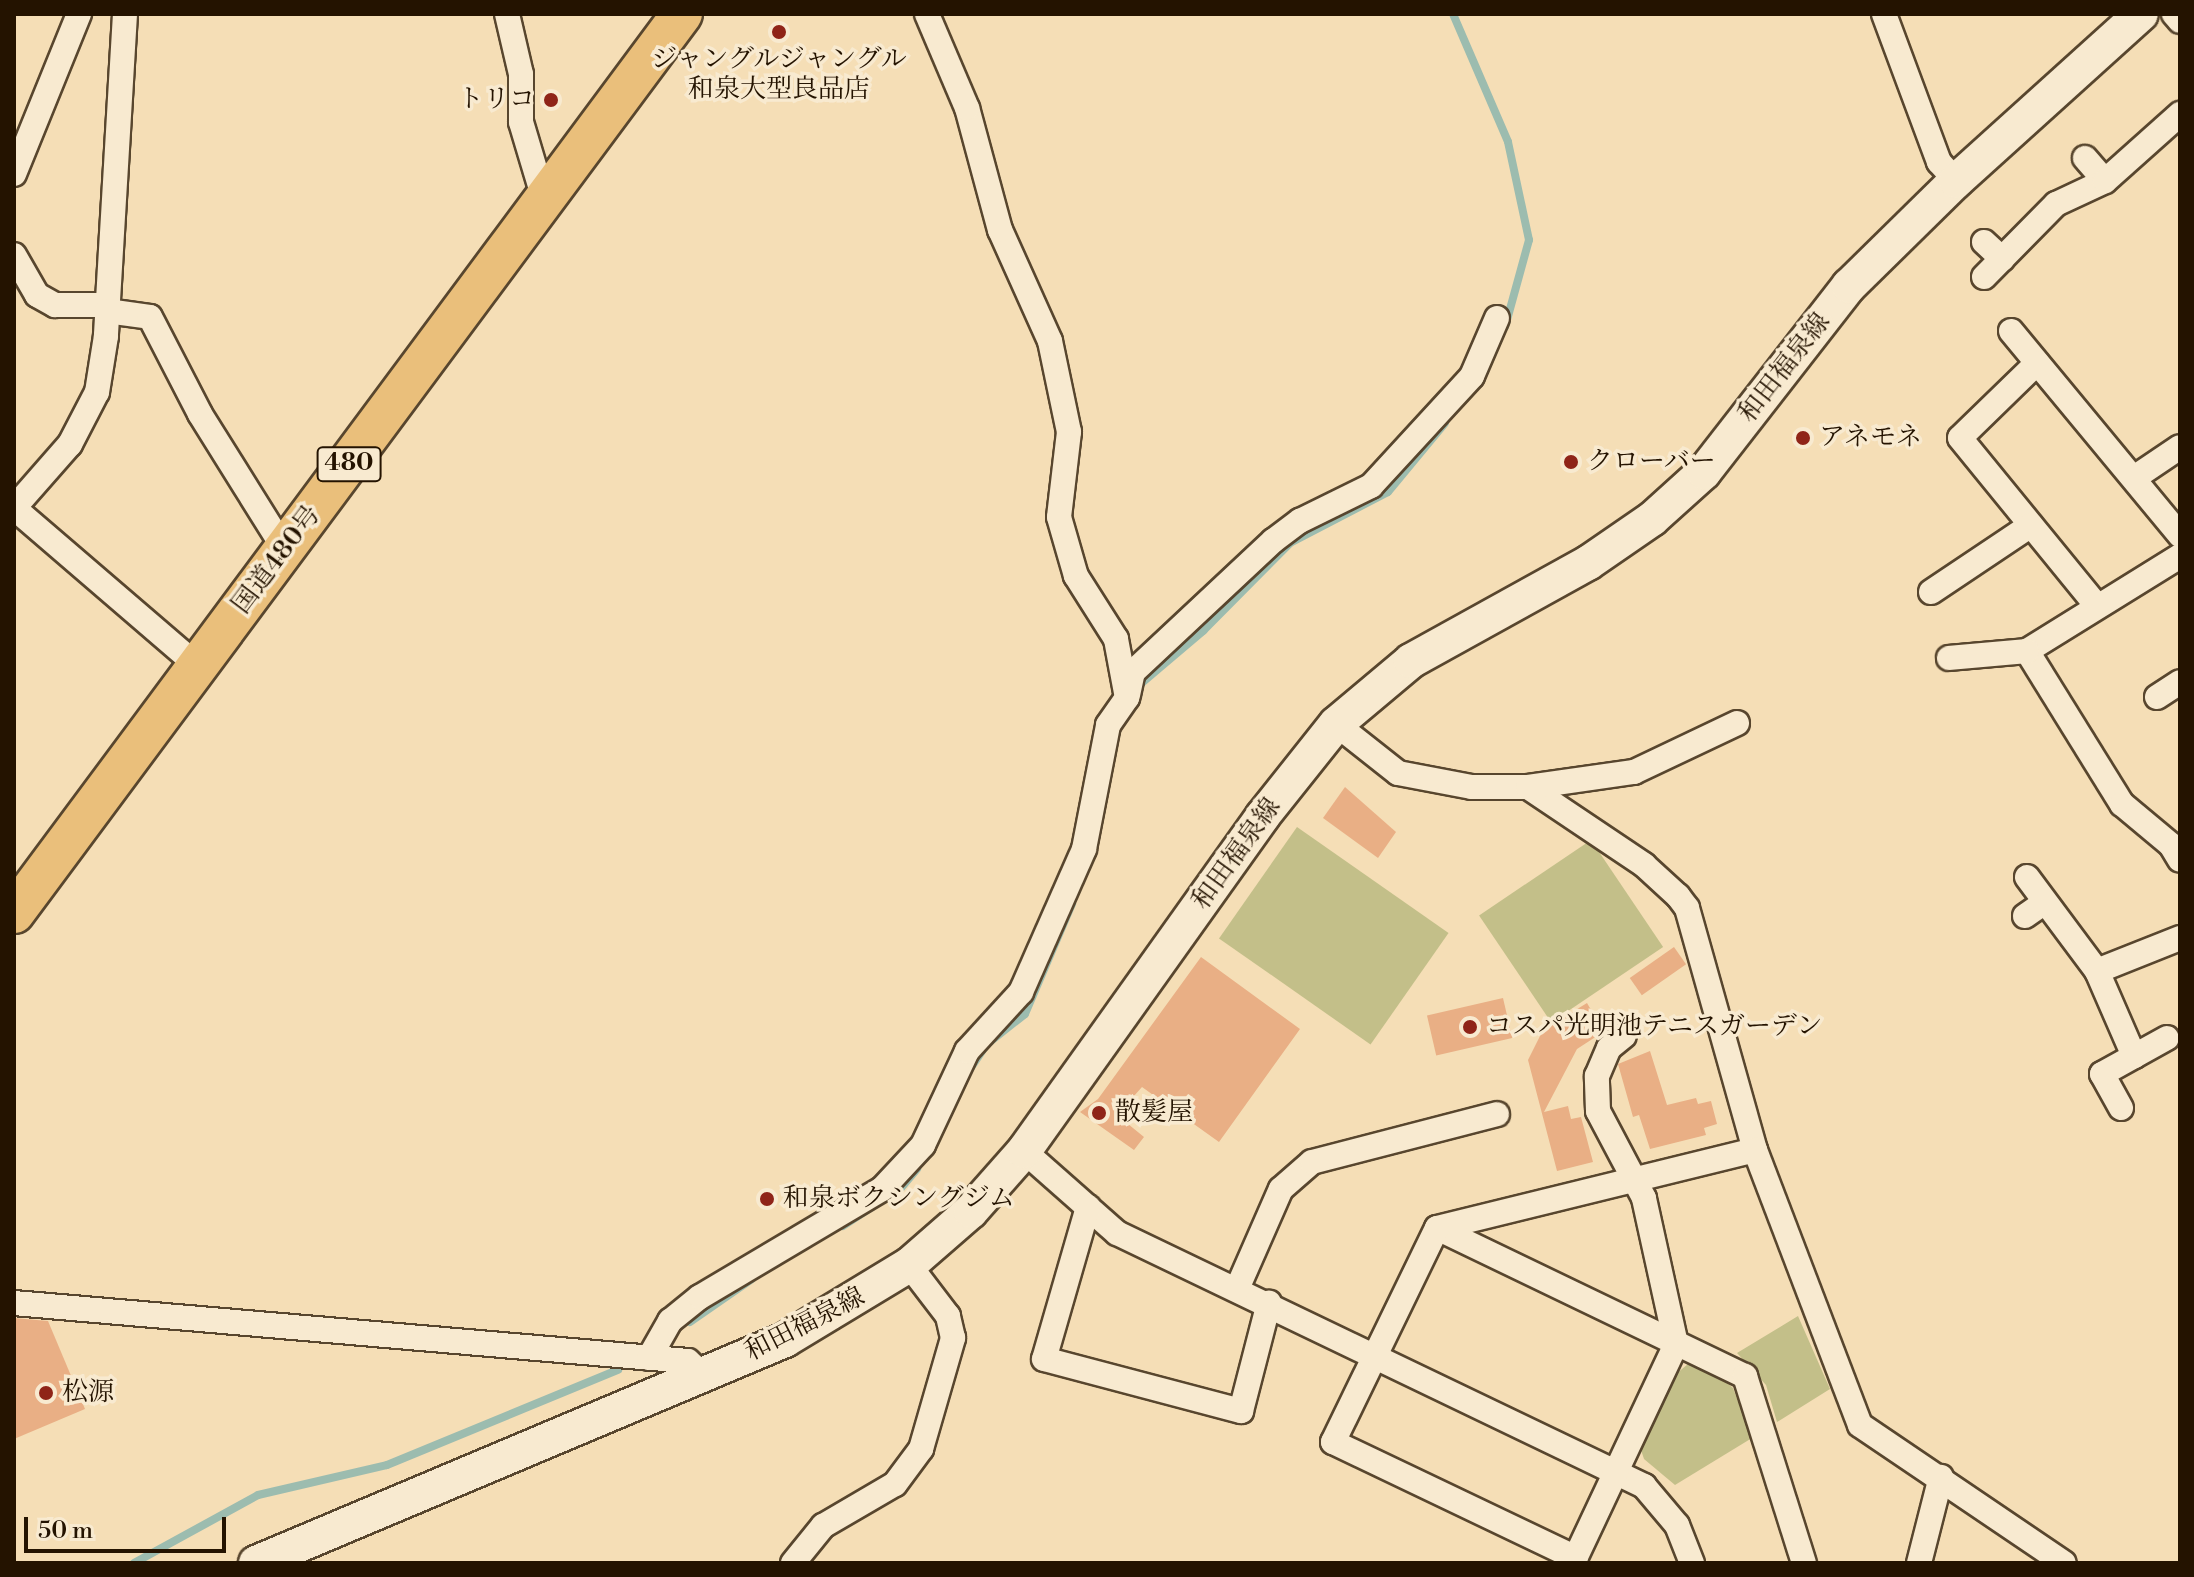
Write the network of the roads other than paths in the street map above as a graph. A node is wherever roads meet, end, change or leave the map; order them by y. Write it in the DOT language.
graph roads {
  1 [pos="79,14"];
  2 [pos="125,14"];
  3 [pos="507,14"];
  4 [pos="682,14"];
  5 [pos="927,14"];
  6 [pos="1884,14"];
  7 [pos="2141,14"];
  8 [pos="2174,14"];
  9 [pos="2180,21"];
  10 [pos="2180,114"];
  11 [pos="2085,158"];
  12 [pos="14,174"];
  13 [pos="1956,181"];
  14 [pos="2105,181"];
  15 [pos="544,199"];
  16 [pos="1984,242"];
  17 [pos="14,255"];
  18 [pos="2002,259"];
  19 [pos="1984,277"];
  20 [pos="107,308"];
  21 [pos="1497,318"];
  22 [pos="2011,331"];
  23 [pos="2037,363"];
  24 [pos="2180,447"];
  25 [pos="2134,478"];
  26 [pos="2031,525"];
  27 [pos="2180,535"];
  28 [pos="285,550"];
  29 [pos="2180,556"];
  30 [pos="1931,592"];
  31 [pos="2097,606"];
  32 [pos="2027,651"];
  33 [pos="1949,658"];
  34 [pos="198,666"];
  35 [pos="2180,682"];
  36 [pos="2157,697"];
  37 [pos="1127,698"];
  38 [pos="1737,723"];
  39 [pos="1336,724"];
  40 [pos="1528,787"];
  41 [pos="2180,860"];
  42 [pos="2027,877"];
  43 [pos="2045,902"];
  44 [pos="14,913"];
  45 [pos="2025,916"];
  46 [pos="2180,938"];
  47 [pos="2097,971"];
  48 [pos="1624,1036"];
  49 [pos="2167,1038"];
  50 [pos="2134,1056"];
  51 [pos="2121,1108"];
  52 [pos="1497,1114"];
  53 [pos="1755,1150"];
  54 [pos="1024,1151"];
  55 [pos="1633,1177"];
  56 [pos="1088,1207"];
  57 [pos="1437,1228"];
  58 [pos="909,1265"];
  59 [pos="1237,1289"];
  60 [pos="14,1303"];
  61 [pos="1269,1303"];
  62 [pos="1676,1344"];
  63 [pos="1374,1354"];
  64 [pos="649,1358"];
  65 [pos="702,1374"];
  66 [pos="1620,1473"];
  67 [pos="1941,1477"];
  68 [pos="1575,1560"];
  69 [pos="256,1563"];
  70 [pos="793,1563"];
  71 [pos="1692,1563"];
  72 [pos="1804,1563"];
  73 [pos="1919,1563"];
  74 [pos="2064,1563"];
  1 -- 12 [label="street"];
  2 -- 20 [label="street"];
  3 -- 15 [label="street"];
  4 -- 15 [label="highway, 国道480号 / 480"];
  5 -- 37 [label="street"];
  6 -- 13 [label="street"];
  7 -- 13 [label="main road, 和田福泉線"];
  8 -- 9 [label="street"];
  10 -- 14 [label="street"];
  11 -- 14 [label="street"];
  13 -- 39 [label="main road, 和田福泉線"];
  14 -- 18 [label="street"];
  15 -- 28 [label="highway, 国道480号 / 480"];
  16 -- 18 [label="street"];
  17 -- 20 [label="street"];
  18 -- 19 [label="street"];
  20 -- 28 [label="street"];
  20 -- 34 [label="street"];
  21 -- 37 [label="street"];
  22 -- 23 [label="street"];
  23 -- 25 [label="street"];
  23 -- 26 [label="street"];
  24 -- 25 [label="street"];
  25 -- 27 [label="street"];
  26 -- 30 [label="street"];
  26 -- 31 [label="street"];
  28 -- 34 [label="highway, 国道480号 / 480"];
  29 -- 31 [label="street"];
  31 -- 32 [label="street"];
  32 -- 33 [label="street"];
  32 -- 41 [label="street"];
  34 -- 44 [label="highway, 国道480号 / 480"];
  35 -- 36 [label="street"];
  37 -- 64 [label="street"];
  38 -- 40 [label="street"];
  39 -- 40 [label="street"];
  39 -- 54 [label="main road, 和田福泉線"];
  40 -- 53 [label="street"];
  42 -- 43 [label="street"];
  43 -- 45 [label="street"];
  43 -- 47 [label="street"];
  46 -- 47 [label="street"];
  47 -- 50 [label="street"];
  48 -- 55 [label="street"];
  49 -- 50 [label="street"];
  50 -- 51 [label="street"];
  52 -- 59 [label="street"];
  53 -- 55 [label="street"];
  53 -- 67 [label="street"];
  54 -- 56 [label="street"];
  54 -- 58 [label="main road, 和田福泉線"];
  55 -- 57 [label="street"];
  55 -- 62 [label="street"];
  56 -- 59 [label="street"];
  56 -- 61 [label="street"];
  57 -- 62 [label="street"];
  57 -- 63 [label="street"];
  58 -- 65 [label="main road, 和田福泉線"];
  58 -- 70 [label="street"];
  59 -- 61 [label="street"];
  60 -- 64 [label="street"];
  61 -- 63 [label="street"];
  62 -- 66 [label="street"];
  62 -- 72 [label="street"];
  63 -- 66 [label="street"];
  63 -- 68 [label="street"];
  64 -- 65 [label="street"];
  65 -- 69 [label="main road, 和田福泉線"];
  66 -- 68 [label="street"];
  66 -- 71 [label="street"];
  67 -- 73 [label="street"];
  67 -- 74 [label="street"];
}
